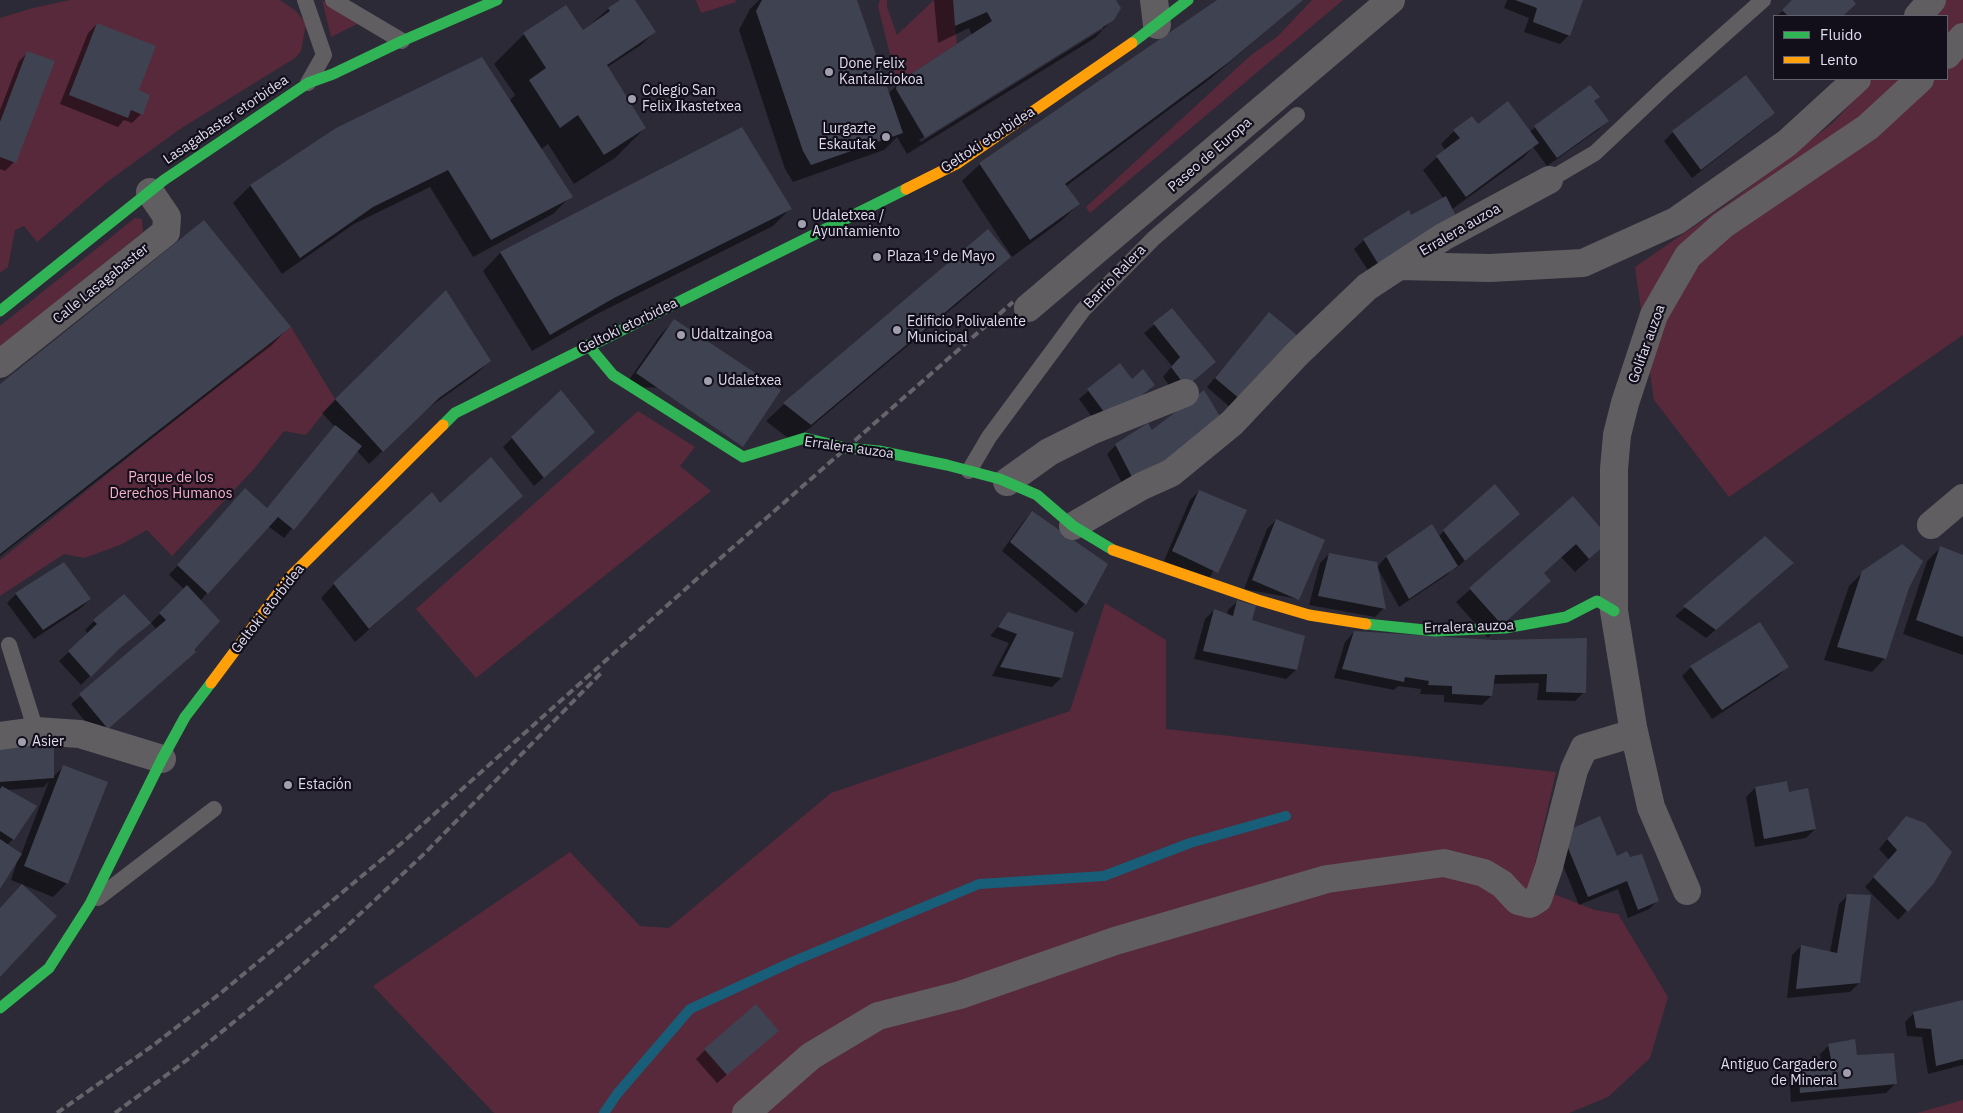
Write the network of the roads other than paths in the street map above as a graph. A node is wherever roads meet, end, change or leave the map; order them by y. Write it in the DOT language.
graph roads {
  1 [pos="305,0"];
  2 [pos="334,0"];
  3 [pos="497,0"];
  4 [pos="1188,0"];
  5 [pos="1390,0"];
  6 [pos="1764,0"];
  7 [pos="1932,0"];
  8 [pos="1155,13"];
  9 [pos="1919,15"];
  10 [pos="1963,37"];
  11 [pos="402,40"];
  12 [pos="1948,53"];
  13 [pos="1856,80"];
  14 [pos="1919,80"];
  15 [pos="308,83"];
  16 [pos="1297,115"];
  17 [pos="1549,180"];
  18 [pos="150,192"];
  19 [pos="1398,266"];
  20 [pos="1028,308"];
  21 [pos="0,311"];
  22 [pos="588,345"];
  23 [pos="0,364"];
  24 [pos="1185,392"];
  25 [pos="969,471"];
  26 [pos="1007,482"];
  27 [pos="1963,498"];
  28 [pos="1931,525"];
  29 [pos="1073,526"];
  30 [pos="1614,610"];
  31 [pos="9,645"];
  32 [pos="36,731"];
  33 [pos="1634,733"];
  34 [pos="0,736"];
  35 [pos="162,759"];
  36 [pos="214,809"];
  37 [pos="1687,891"];
  38 [pos="90,904"];
  39 [pos="0,1008"];
  40 [pos="746,1113"];
  1 -- 15 [label="lane"];
  2 -- 11 [label="lane"];
  3 -- 11 [label="street, Lasagabaster etorbidea"];
  4 -- 8 [label="street, Geltoki etorbidea"];
  5 -- 20 [label="street, Paseo de Europa"];
  6 -- 17 [label="lane"];
  7 -- 9 [label="street"];
  8 -- 22 [label="street, Geltoki etorbidea"];
  10 -- 12 [label="street"];
  11 -- 15 [label="street, Lasagabaster etorbidea"];
  13 -- 19 [label="street"];
  14 -- 30 [label="street, Golifar auzoa"];
  15 -- 18 [label="street, Lasagabaster etorbidea"];
  16 -- 25 [label="lane, Barrio Ralera"];
  17 -- 19 [label="street, Erralera auzoa"];
  18 -- 21 [label="street, Lasagabaster etorbidea"];
  18 -- 23 [label="street, Calle Lasagabaster"];
  19 -- 29 [label="street, Erralera auzoa"];
  22 -- 25 [label="street, Erralera auzoa"];
  22 -- 35 [label="street, Geltoki etorbidea"];
  24 -- 26 [label="street"];
  25 -- 26 [label="street, Erralera auzoa"];
  26 -- 29 [label="street, Erralera auzoa"];
  27 -- 28 [label="street"];
  29 -- 30 [label="street, Erralera auzoa"];
  30 -- 33 [label="street"];
  31 -- 32 [label="lane"];
  32 -- 34 [label="street"];
  32 -- 35 [label="street"];
  33 -- 37 [label="street"];
  33 -- 40 [label="street"];
  35 -- 38 [label="street, Geltoki etorbidea"];
  36 -- 38 [label="lane"];
  38 -- 39 [label="street, Geltoki etorbidea"];
}
